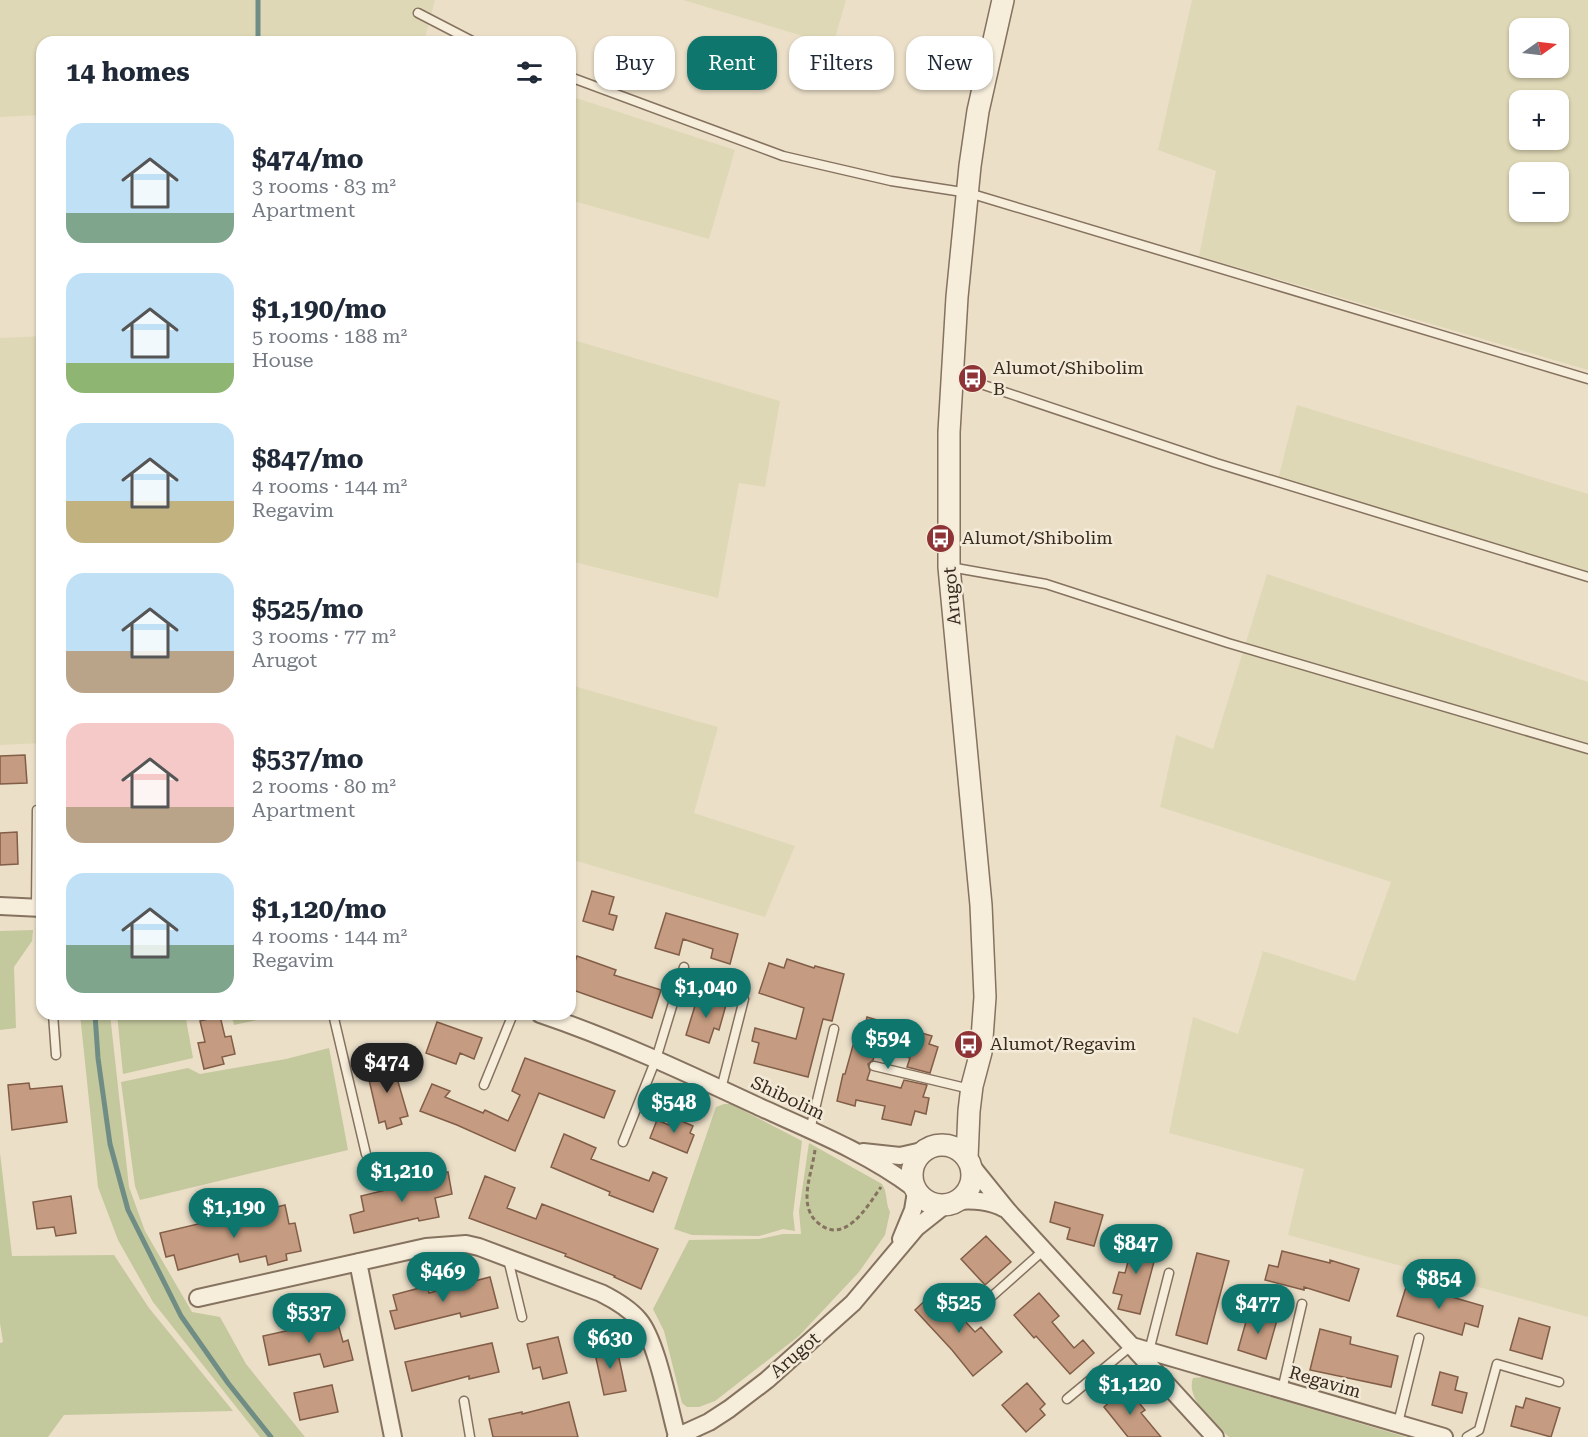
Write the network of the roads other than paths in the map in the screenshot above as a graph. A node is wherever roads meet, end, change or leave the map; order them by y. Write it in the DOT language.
graph roads {
  1 [pos="1003,0"];
  2 [pos="418,13"];
  3 [pos="462,36"];
  4 [pos="576,79"];
  5 [pos="969,193"];
  6 [pos="952,374"];
  7 [pos="1588,379"];
  8 [pos="949,567"];
  9 [pos="1588,577"];
  10 [pos="1588,749"];
  11 [pos="0,906"];
  12 [pos="36,908"];
  13 [pos="684,968"];
  14 [pos="744,999"];
  15 [pos="53,1020"];
  16 [pos="334,1020"];
  17 [pos="511,1020"];
  18 [pos="558,1020"];
  19 [pos="834,1029"];
  20 [pos="56,1055"];
  21 [pos="656,1059"];
  22 [pos="874,1066"];
  23 [pos="484,1085"];
  24 [pos="972,1088"];
  25 [pos="721,1089"];
  26 [pos="814,1132"];
  27 [pos="622,1142"];
  28 [pos="926,1149"];
  29 [pos="853,1151"];
  30 [pos="366,1154"];
  31 [pos="969,1161"];
  32 [pos="915,1190"];
  33 [pos="951,1203"];
  34 [pos="1008,1211"];
  35 [pos="1044,1250"];
  36 [pos="896,1251"];
  37 [pos="508,1258"];
  38 [pos="358,1262"];
  39 [pos="1169,1273"];
  40 [pos="198,1298"];
  41 [pos="1302,1304"];
  42 [pos="981,1306"];
  43 [pos="522,1317"];
  44 [pos="1419,1338"];
  45 [pos="1131,1346"];
  46 [pos="1149,1352"];
  47 [pos="1195,1365"];
  48 [pos="1559,1382"];
  49 [pos="1282,1390"];
  50 [pos="1067,1399"];
  51 [pos="1180,1399"];
  52 [pos="464,1401"];
  53 [pos="1398,1423"];
  54 [pos="393,1437"];
  55 [pos="470,1437"];
  56 [pos="676,1437"];
  57 [pos="1214,1437"];
  58 [pos="1443,1437"];
  59 [pos="1467,1437"];
  1 -- 5 [label="street, Arugot"];
  2 -- 3 [label="lane"];
  4 -- 5 [label="lane"];
  5 -- 6 [label="street, Arugot"];
  5 -- 7 [label="lane"];
  6 -- 8 [label="street, Arugot"];
  6 -- 9 [label="lane"];
  8 -- 10 [label="lane"];
  8 -- 24 [label="street, Arugot"];
  11 -- 12 [label="street"];
  13 -- 21 [label="lane"];
  14 -- 25 [label="lane"];
  15 -- 20 [label="lane"];
  16 -- 30 [label="lane"];
  17 -- 23 [label="lane"];
  18 -- 21 [label="street, Shibolim"];
  19 -- 26 [label="lane"];
  21 -- 25 [label="street, Shibolim"];
  21 -- 27 [label="lane"];
  22 -- 24 [label="lane"];
  24 -- 28 [label="street, Arugot"];
  24 -- 31 [label="street, Arugot"];
  25 -- 26 [label="street, Shibolim"];
  26 -- 29 [label="street, Shibolim"];
  28 -- 29 [label="street, Shibolim"];
  28 -- 31 [label="street"];
  28 -- 32 [label="street"];
  29 -- 32 [label="street, Shibolim"];
  31 -- 33 [label="street"];
  31 -- 34 [label="street, Regavim"];
  32 -- 33 [label="street"];
  32 -- 36 [label="street, Arugot"];
  33 -- 34 [label="street, Regavim"];
  33 -- 36 [label="street, Arugot"];
  34 -- 35 [label="street, Regavim"];
  35 -- 42 [label="lane"];
  35 -- 45 [label="street, Regavim"];
  36 -- 56 [label="street, Arugot"];
  37 -- 38 [label="street"];
  37 -- 43 [label="lane"];
  37 -- 56 [label="street"];
  38 -- 40 [label="street"];
  38 -- 54 [label="street"];
  39 -- 46 [label="lane"];
  41 -- 49 [label="lane"];
  44 -- 53 [label="lane"];
  45 -- 46 [label="street, Regavim"];
  45 -- 50 [label="lane"];
  45 -- 51 [label="street, Regavim"];
  46 -- 47 [label="street, Regavim"];
  47 -- 49 [label="street, Regavim"];
  47 -- 51 [label="street"];
  48 -- 59 [label="lane"];
  49 -- 53 [label="street, Regavim"];
  51 -- 57 [label="street, Regavim"];
  52 -- 55 [label="lane"];
  53 -- 58 [label="street, Regavim"];
}
